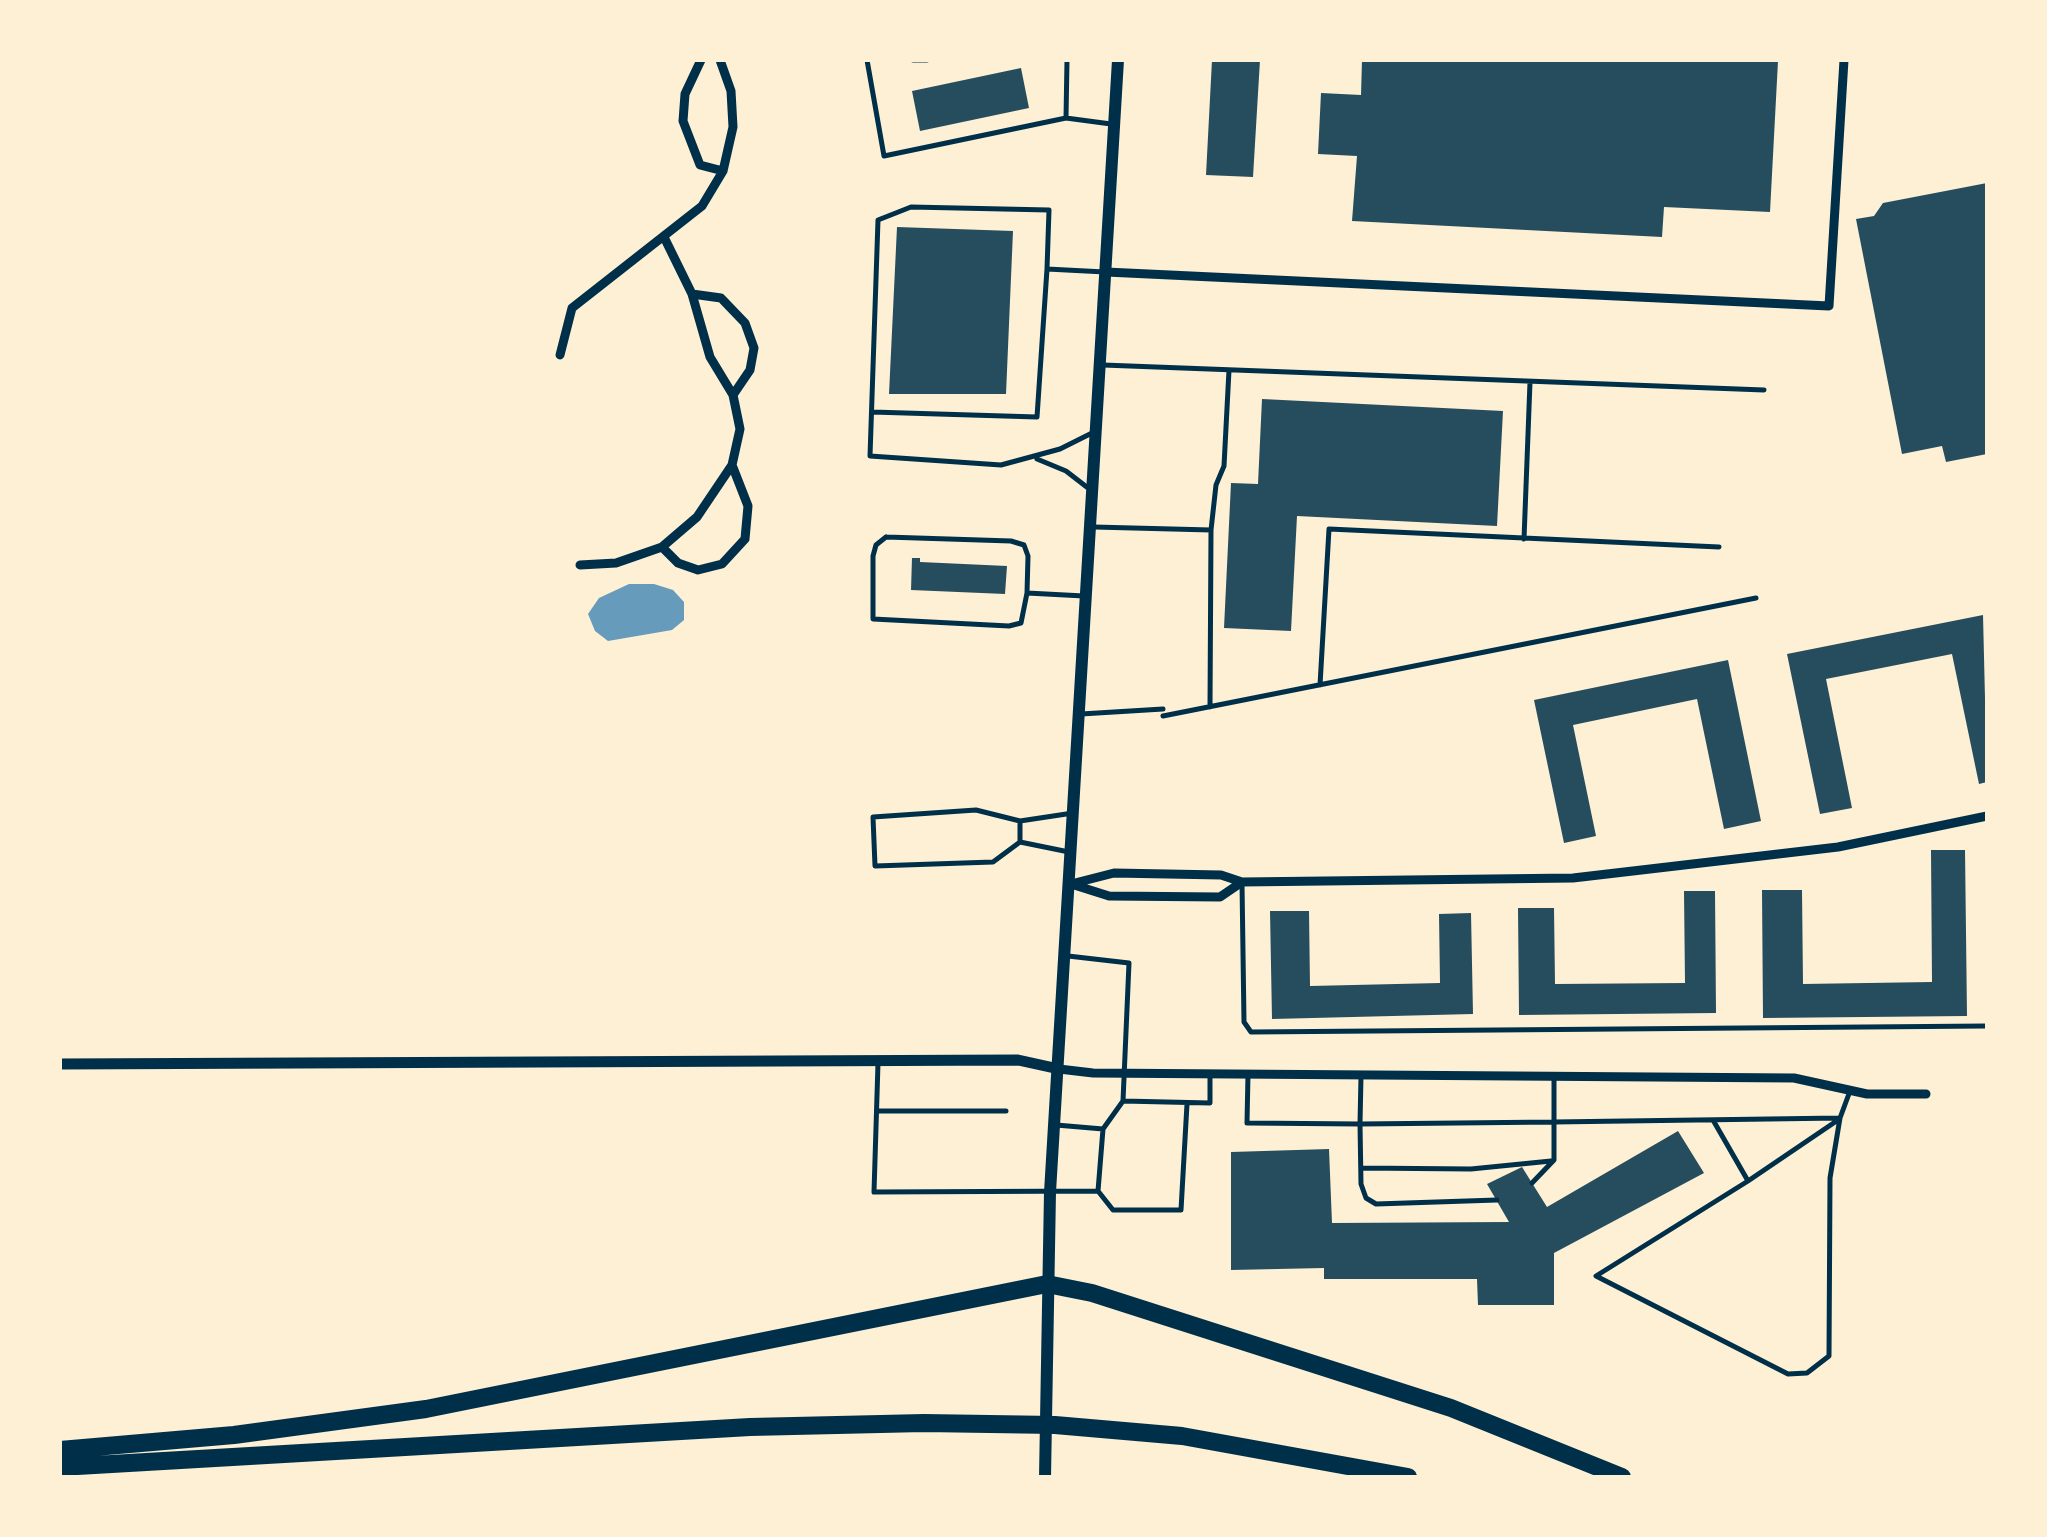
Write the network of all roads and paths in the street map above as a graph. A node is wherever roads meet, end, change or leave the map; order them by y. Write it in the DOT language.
graph roads {
  1 [pos="701,60"];
  2 [pos="720,60"];
  3 [pos="867,60"];
  4 [pos="913,60"];
  5 [pos="927,60"];
  6 [pos="1067,60"];
  7 [pos="1118,60"];
  8 [pos="1844,60"];
  9 [pos="1066,118"];
  10 [pos="1114,124"];
  11 [pos="723,171"];
  12 [pos="664,238"];
  13 [pos="1047,269"];
  14 [pos="1106,272"];
  15 [pos="692,294"];
  16 [pos="560,355"];
  17 [pos="1100,365"];
  18 [pos="1229,370"];
  19 [pos="1530,381"];
  20 [pos="1764,390"];
  21 [pos="732,396"];
  22 [pos="872,412"];
  23 [pos="1097,431"];
  24 [pos="1034,458"];
  25 [pos="732,464"];
  26 [pos="1094,492"];
  27 [pos="1091,527"];
  28 [pos="1211,530"];
  29 [pos="1524,539"];
  30 [pos="662,547"];
  31 [pos="1719,547"];
  32 [pos="580,565"];
  33 [pos="1027,594"];
  34 [pos="1087,596"];
  35 [pos="1756,598"];
  36 [pos="1320,685"];
  37 [pos="1210,707"];
  38 [pos="1080,714"];
  39 [pos="1075,812"];
  40 [pos="1987,816"];
  41 [pos="1020,821"];
  42 [pos="1020,842"];
  43 [pos="1072,852"];
  44 [pos="1242,882"];
  45 [pos="1071,884"];
  46 [pos="1066,956"];
  47 [pos="1987,1026"];
  48 [pos="878,1061"];
  49 [pos="60,1064"];
  50 [pos="1059,1069"];
  51 [pos="1126,1074"];
  52 [pos="1210,1074"];
  53 [pos="1248,1074"];
  54 [pos="1361,1076"];
  55 [pos="1554,1076"];
  56 [pos="1850,1091"];
  57 [pos="1926,1094"];
  58 [pos="1123,1102"];
  59 [pos="1187,1104"];
  60 [pos="877,1111"];
  61 [pos="1006,1111"];
  62 [pos="1840,1118"];
  63 [pos="1713,1120"];
  64 [pos="1554,1122"];
  65 [pos="1360,1124"];
  66 [pos="1056,1125"];
  67 [pos="1103,1129"];
  68 [pos="1554,1160"];
  69 [pos="1361,1168"];
  70 [pos="1748,1181"];
  71 [pos="1532,1183"];
  72 [pos="1098,1191"];
  73 [pos="1050,1192"];
  74 [pos="1497,1200"];
  75 [pos="1047,1284"];
  76 [pos="60,1450"];
  77 [pos="60,1467"];
  78 [pos="1045,1477"];
  79 [pos="1408,1477"];
  80 [pos="1622,1477"];
  1 -- 11 [label="street"];
  2 -- 11 [label="street"];
  3 -- 9 [label="lane"];
  4 -- 5 [label="lane"];
  6 -- 9 [label="lane"];
  7 -- 10 [label="main road"];
  8 -- 14 [label="street"];
  9 -- 10 [label="lane"];
  10 -- 14 [label="main road"];
  11 -- 12 [label="street"];
  12 -- 15 [label="street"];
  12 -- 16 [label="street"];
  13 -- 14 [label="lane"];
  13 -- 22 [label="lane"];
  13 -- 22 [label="lane"];
  14 -- 17 [label="main road"];
  15 -- 21 [label="street"];
  15 -- 21 [label="street"];
  17 -- 18 [label="lane"];
  17 -- 23 [label="main road"];
  18 -- 19 [label="lane"];
  18 -- 28 [label="lane"];
  19 -- 20 [label="lane"];
  19 -- 29 [label="lane"];
  21 -- 25 [label="street"];
  22 -- 24 [label="lane"];
  23 -- 24 [label="lane"];
  23 -- 26 [label="main road"];
  24 -- 26 [label="lane"];
  25 -- 30 [label="street"];
  25 -- 30 [label="street"];
  26 -- 27 [label="main road"];
  27 -- 28 [label="lane"];
  27 -- 34 [label="main road"];
  28 -- 37 [label="lane"];
  29 -- 31 [label="lane"];
  29 -- 36 [label="lane"];
  30 -- 32 [label="street"];
  33 -- 33 [label="lane"];
  33 -- 34 [label="lane"];
  34 -- 38 [label="main road"];
  35 -- 36 [label="lane"];
  36 -- 37 [label="lane"];
  37 -- 38 [label="lane"];
  38 -- 39 [label="main road"];
  39 -- 41 [label="lane"];
  39 -- 43 [label="main road"];
  40 -- 44 [label="street"];
  41 -- 42 [label="lane"];
  41 -- 42 [label="lane"];
  42 -- 43 [label="lane"];
  43 -- 45 [label="main road"];
  44 -- 45 [label="street"];
  44 -- 45 [label="street"];
  44 -- 47 [label="lane"];
  45 -- 46 [label="main road"];
  46 -- 50 [label="main road"];
  46 -- 51 [label="lane"];
  48 -- 49 [label="street"];
  48 -- 50 [label="street"];
  48 -- 60 [label="lane"];
  50 -- 51 [label="street"];
  50 -- 66 [label="main road"];
  51 -- 52 [label="street"];
  51 -- 58 [label="lane"];
  52 -- 53 [label="street"];
  52 -- 59 [label="lane"];
  53 -- 54 [label="street"];
  53 -- 65 [label="lane"];
  54 -- 55 [label="street"];
  54 -- 65 [label="lane"];
  55 -- 56 [label="street"];
  55 -- 64 [label="lane"];
  56 -- 57 [label="street"];
  56 -- 62 [label="lane"];
  58 -- 59 [label="lane"];
  58 -- 67 [label="lane"];
  59 -- 72 [label="lane"];
  60 -- 61 [label="lane"];
  60 -- 73 [label="lane"];
  62 -- 63 [label="lane"];
  62 -- 70 [label="lane"];
  62 -- 70 [label="lane"];
  63 -- 64 [label="lane"];
  63 -- 70 [label="lane"];
  64 -- 65 [label="lane"];
  64 -- 68 [label="lane"];
  65 -- 69 [label="lane"];
  66 -- 67 [label="lane"];
  66 -- 73 [label="main road"];
  67 -- 72 [label="lane"];
  68 -- 69 [label="lane"];
  68 -- 71 [label="lane"];
  69 -- 74 [label="lane"];
  72 -- 73 [label="lane"];
  73 -- 75 [label="main road"];
  75 -- 76 [label="highway"];
  75 -- 78 [label="main road"];
  75 -- 80 [label="highway"];
  77 -- 79 [label="highway"];
}
